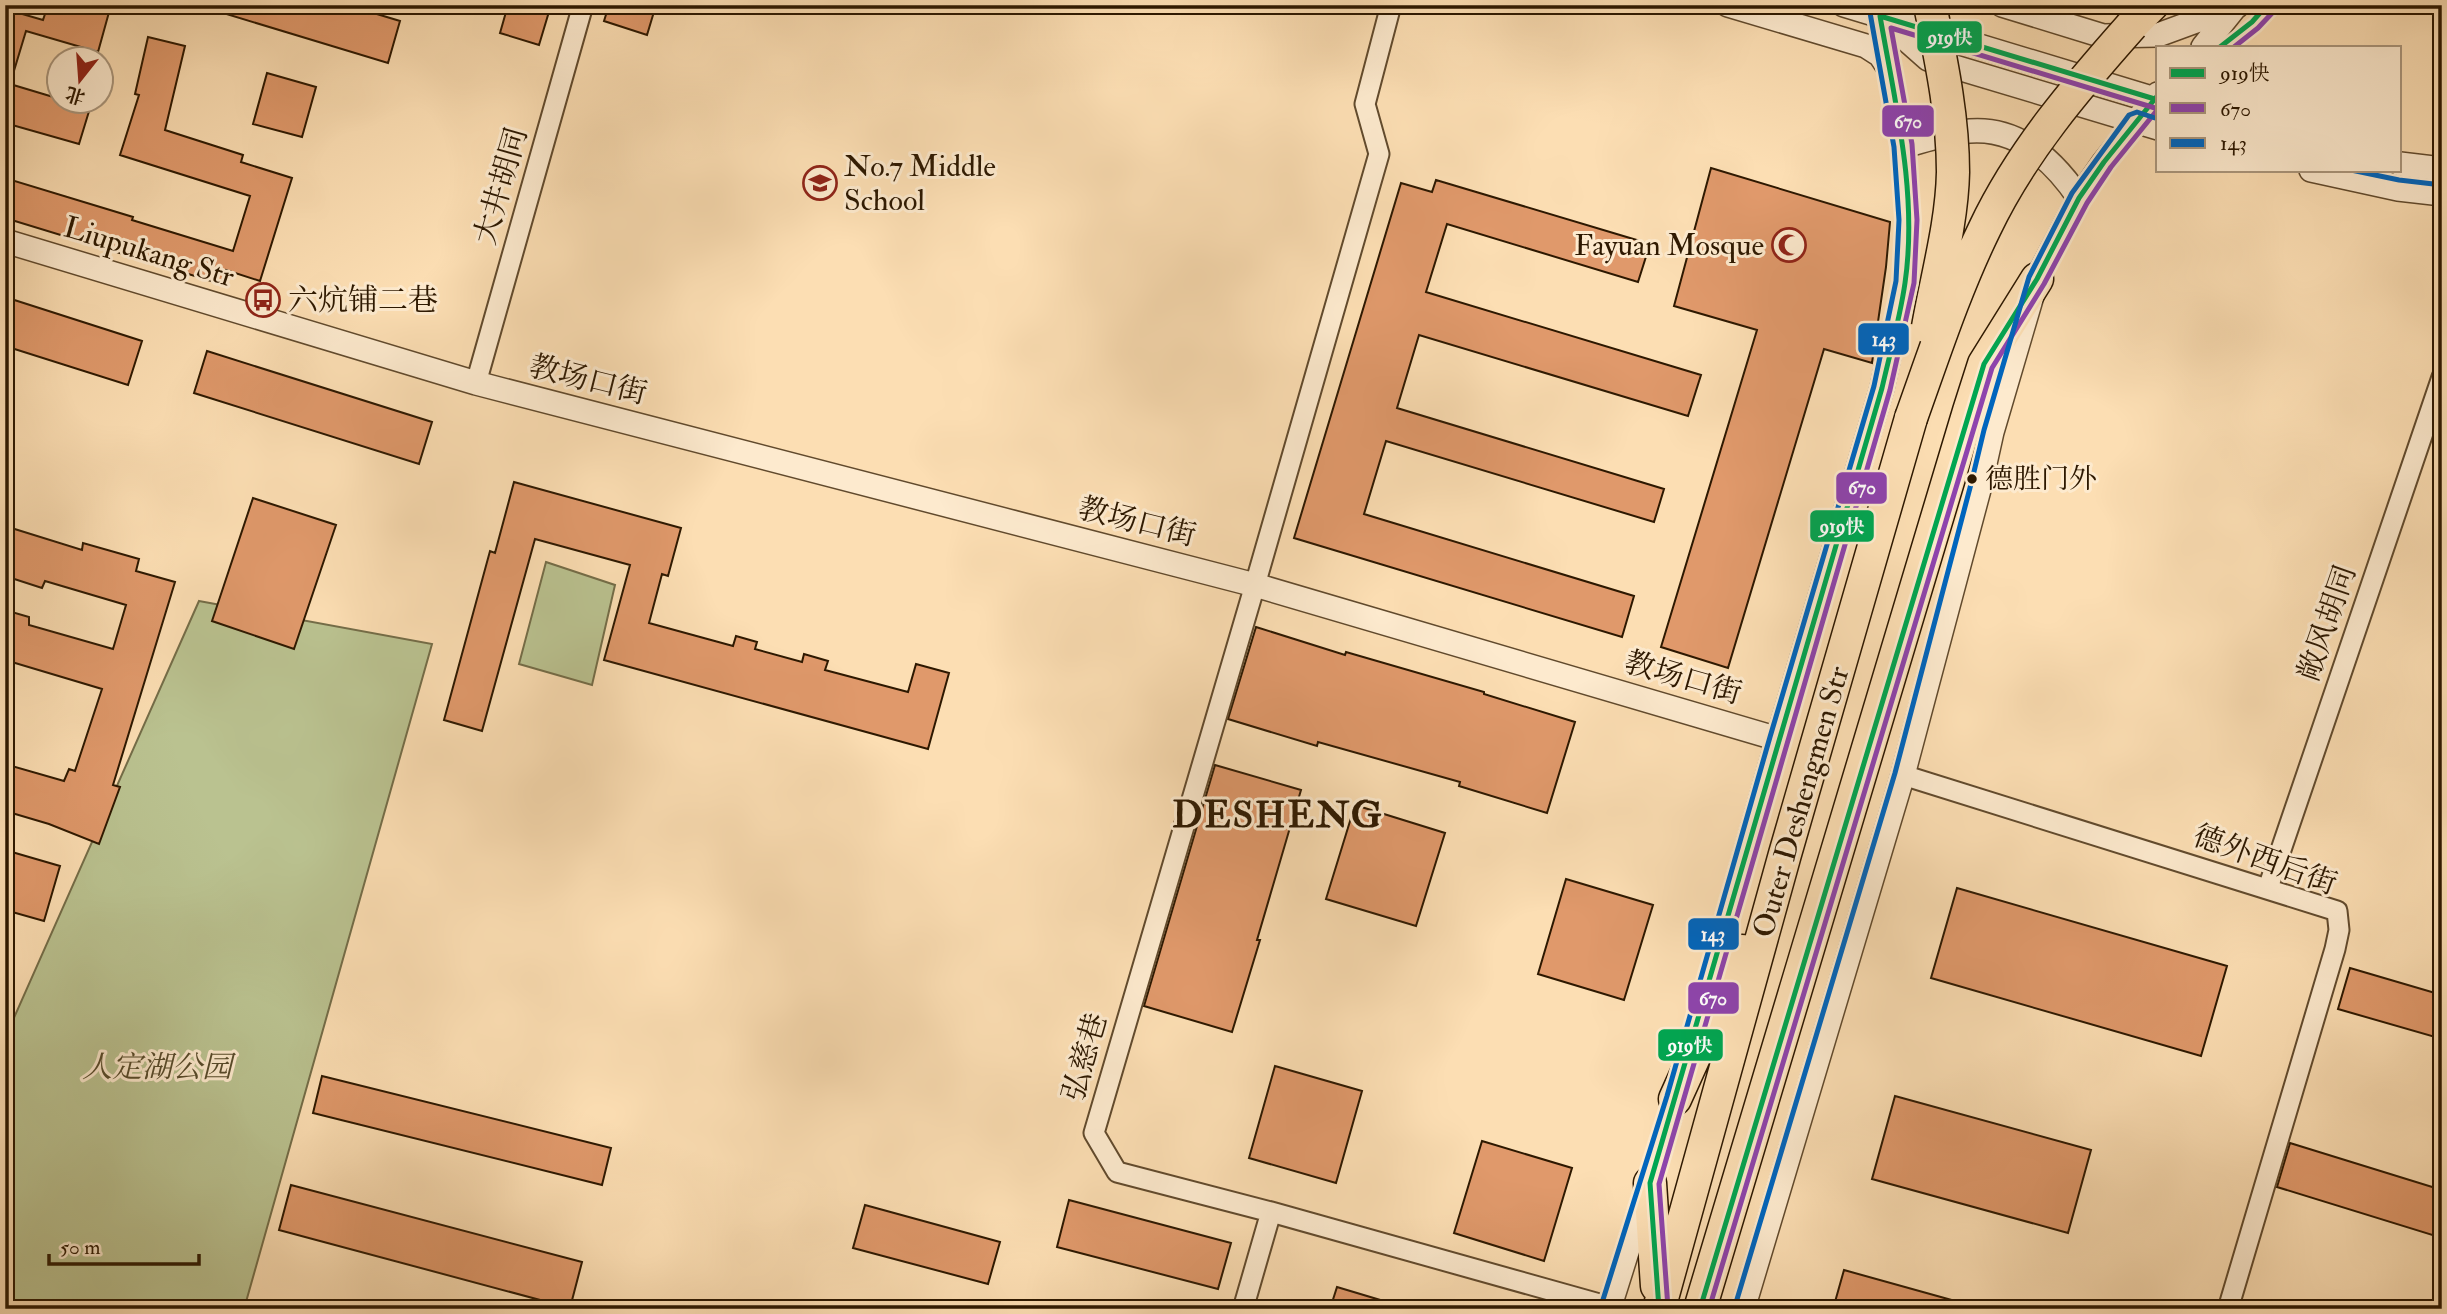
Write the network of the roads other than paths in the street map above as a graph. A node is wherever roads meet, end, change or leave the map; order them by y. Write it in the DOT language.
graph roads {
  1 [pos="583,5"];
  2 [pos="1391,5"];
  3 [pos="1728,5"];
  4 [pos="1844,5"];
  5 [pos="1930,5"];
  6 [pos="2001,5"];
  7 [pos="2152,5"];
  8 [pos="2237,5"];
  9 [pos="1880,11"];
  10 [pos="2204,46"];
  11 [pos="1892,73"];
  12 [pos="2156,98"];
  13 [pos="2156,101"];
  14 [pos="2147,125"];
  15 [pos="1903,146"];
  16 [pos="2402,164"];
  17 [pos="2442,169"];
  18 [pos="2320,172"];
  19 [pos="2442,194"];
  20 [pos="2079,198"];
  21 [pos="5,241"];
  22 [pos="2037,279"];
  23 [pos="2442,377"];
  24 [pos="476,383"];
  25 [pos="2439,397"];
  26 [pos="1911,418"];
  27 [pos="1255,585"];
  28 [pos="1778,739"];
  29 [pos="1902,775"];
  30 [pos="1785,854"];
  31 [pos="2268,888"];
  32 [pos="1675,1099"];
  33 [pos="1650,1182"];
  34 [pos="1271,1212"];
  35 [pos="1609,1308"];
  36 [pos="1243,1309"];
  37 [pos="1659,1309"];
  38 [pos="1700,1309"];
  39 [pos="1743,1309"];
  40 [pos="2228,1309"];
  1 -- 24 [label="street, 大井胡同"];
  2 -- 27 [label="street, 弘慈巷"];
  3 -- 11 [label="street"];
  4 -- 9 [label="street"];
  5 -- 26 [label="highway, bridge"];
  6 -- 8 [label="street"];
  7 -- 26 [label="highway, bridge"];
  8 -- 10 [label="street"];
  9 -- 11 [label="street, Outer Deshengmen Str"];
  9 -- 12 [label="street"];
  9 -- 14 [label="street"];
  11 -- 15 [label="street, Outer Deshengmen Str"];
  13 -- 14 [label="street, Outer Deshengmen Str"];
  14 -- 20 [label="street, Outer Deshengmen Str"];
  15 -- 20 [label="street"];
  15 -- 28 [label="street, Outer Deshengmen Str"];
  16 -- 17 [label="street"];
  18 -- 19 [label="street"];
  20 -- 22 [label="street, Outer Deshengmen Str"];
  21 -- 24 [label="street, Liupukang Str"];
  22 -- 29 [label="street, Outer Deshengmen Str"];
  22 -- 38 [label="highway, Outer Deshengmen Str"];
  23 -- 25 [label="street, 敞风胡同"];
  24 -- 27 [label="street, 教场口街"];
  25 -- 31 [label="street, 敞风胡同"];
  26 -- 30 [label="highway, Outer Deshengmen Str"];
  27 -- 28 [label="street, 教场口街"];
  27 -- 34 [label="street, 弘慈巷"];
  28 -- 32 [label="street, Outer Deshengmen Str"];
  29 -- 31 [label="street, 德外西后街"];
  29 -- 39 [label="street, Outer Deshengmen Str"];
  30 -- 32 [label="highway"];
  30 -- 37 [label="highway, Outer Deshengmen Str"];
  31 -- 40 [label="street, 德外西后街"];
  32 -- 33 [label="street, Outer Deshengmen Str"];
  33 -- 35 [label="street, Outer Deshengmen Str"];
  33 -- 37 [label="highway"];
  34 -- 35 [label="street, 弘慈巷"];
  34 -- 36 [label="street"];
}
